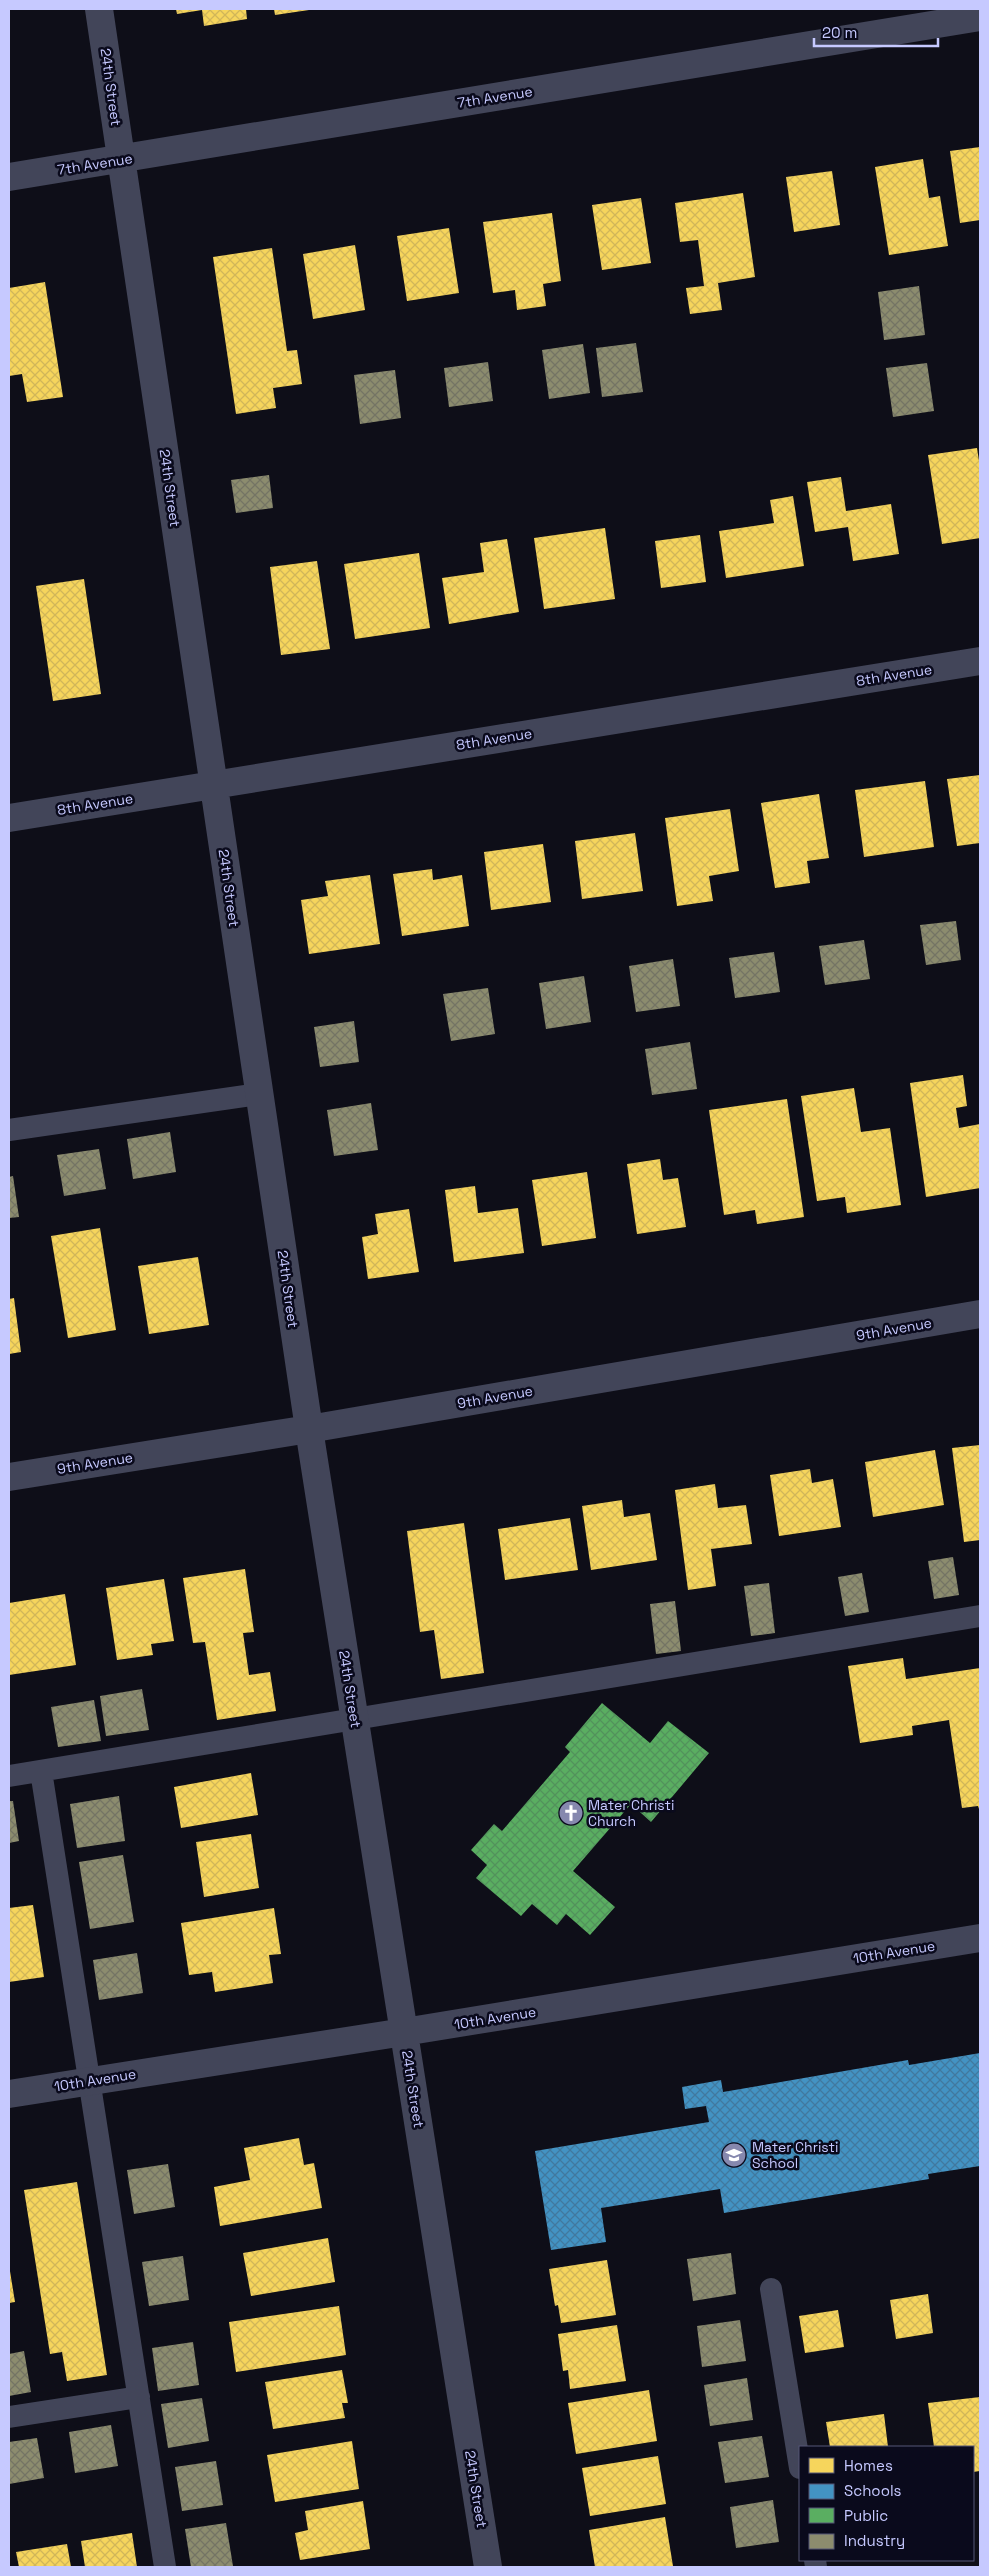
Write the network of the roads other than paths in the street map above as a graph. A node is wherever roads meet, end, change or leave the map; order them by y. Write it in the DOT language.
graph roads {
  1 [pos="100,9"];
  2 [pos="980,16"];
  3 [pos="122,159"];
  4 [pos="9,177"];
  5 [pos="980,661"];
  6 [pos="214,785"];
  7 [pos="9,818"];
  8 [pos="259,1094"];
  9 [pos="9,1130"];
  10 [pos="980,1314"];
  11 [pos="309,1429"];
  12 [pos="9,1477"];
  13 [pos="980,1616"];
  14 [pos="355,1719"];
  15 [pos="41,1771"];
  16 [pos="9,1776"];
  17 [pos="980,1938"];
  18 [pos="404,2032"];
  19 [pos="91,2080"];
  20 [pos="9,2094"];
  21 [pos="771,2289"];
  22 [pos="139,2397"];
  23 [pos="9,2417"];
  24 [pos="799,2462"];
  25 [pos="165,2567"];
  26 [pos="488,2567"];
  1 -- 3 [label="street, 24th Street"];
  2 -- 3 [label="street, 7th Avenue"];
  3 -- 4 [label="street, 7th Avenue"];
  3 -- 6 [label="street, 24th Street"];
  5 -- 6 [label="street, 8th Avenue"];
  6 -- 7 [label="street, 8th Avenue"];
  6 -- 8 [label="street, 24th Street"];
  8 -- 9 [label="lane"];
  8 -- 11 [label="street, 24th Street"];
  10 -- 11 [label="street, 9th Avenue"];
  11 -- 12 [label="street, 9th Avenue"];
  11 -- 14 [label="street, 24th Street"];
  13 -- 14 [label="lane"];
  14 -- 15 [label="lane"];
  14 -- 18 [label="street, 24th Street"];
  15 -- 16 [label="lane"];
  15 -- 19 [label="lane"];
  17 -- 18 [label="street, 10th Avenue"];
  18 -- 19 [label="street, 10th Avenue"];
  18 -- 26 [label="street, 24th Street"];
  19 -- 20 [label="street, 10th Avenue"];
  19 -- 22 [label="lane"];
  21 -- 24 [label="lane"];
  22 -- 23 [label="lane"];
  22 -- 25 [label="lane"];
}
